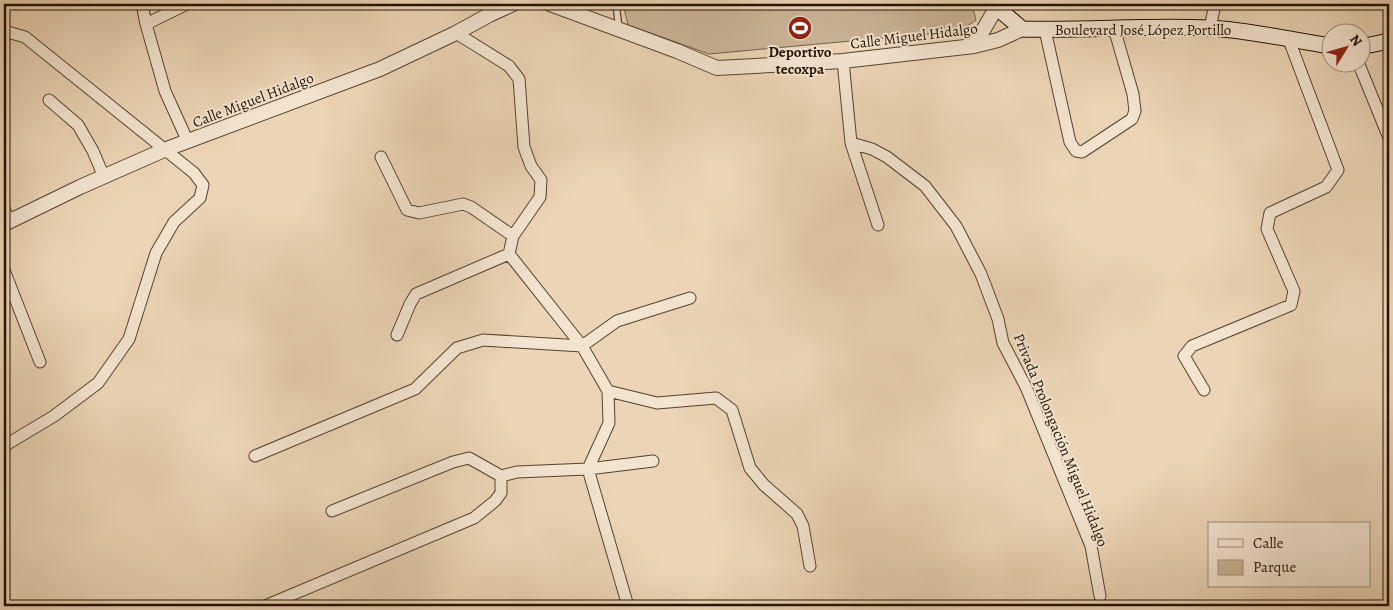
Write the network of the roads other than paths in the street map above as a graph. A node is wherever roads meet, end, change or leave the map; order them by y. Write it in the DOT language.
graph roads {
  1 [pos="142,4"];
  2 [pos="187,4"];
  3 [pos="513,4"];
  4 [pos="550,4"];
  5 [pos="616,4"];
  6 [pos="1215,4"];
  7 [pos="994,6"];
  8 [pos="485,9"];
  9 [pos="146,24"];
  10 [pos="1114,28"];
  11 [pos="1210,28"];
  12 [pos="1022,29"];
  13 [pos="620,30"];
  14 [pos="1045,30"];
  15 [pos="4,31"];
  16 [pos="456,33"];
  17 [pos="1289,40"];
  18 [pos="1389,41"];
  19 [pos="1320,45"];
  20 [pos="1370,45"];
  21 [pos="974,46"];
  22 [pos="843,61"];
  23 [pos="1362,72"];
  24 [pos="48,100"];
  25 [pos="1389,138"];
  26 [pos="188,142"];
  27 [pos="850,143"];
  28 [pos="164,150"];
  29 [pos="382,157"];
  30 [pos="104,177"];
  31 [pos="6,218"];
  32 [pos="878,225"];
  33 [pos="513,236"];
  34 [pos="509,254"];
  35 [pos="4,270"];
  36 [pos="690,298"];
  37 [pos="397,335"];
  38 [pos="582,346"];
  39 [pos="40,362"];
  40 [pos="1204,390"];
  41 [pos="608,391"];
  42 [pos="4,446"];
  43 [pos="255,456"];
  44 [pos="652,461"];
  45 [pos="588,470"];
  46 [pos="501,476"];
  47 [pos="332,510"];
  48 [pos="810,566"];
  49 [pos="1100,596"];
  50 [pos="265,606"];
  51 [pos="628,606"];
  1 -- 9 [label="street"];
  2 -- 9 [label="street"];
  3 -- 8 [label="street, Calle Miguel Hidalgo"];
  4 -- 13 [label="street, Calle Miguel Hidalgo"];
  5 -- 13 [label="lane"];
  6 -- 11 [label="street"];
  7 -- 12 [label="main road"];
  7 -- 21 [label="street"];
  8 -- 16 [label="street, Calle Miguel Hidalgo"];
  9 -- 26 [label="street"];
  10 -- 11 [label="main road, Boulevard José López Portillo"];
  10 -- 14 [label="main road, Boulevard José López Portillo"];
  10 -- 14 [label="street"];
  11 -- 17 [label="main road, Boulevard José López Portillo"];
  12 -- 14 [label="main road, Boulevard José López Portillo"];
  12 -- 21 [label="street, Calle Miguel Hidalgo"];
  13 -- 22 [label="street, Calle Miguel Hidalgo"];
  15 -- 28 [label="street"];
  16 -- 26 [label="street, Calle Miguel Hidalgo"];
  16 -- 33 [label="street"];
  17 -- 19 [label="main road, Boulevard José López Portillo"];
  17 -- 40 [label="street"];
  18 -- 20 [label="main road"];
  21 -- 22 [label="street, Calle Miguel Hidalgo"];
  22 -- 27 [label="street"];
  23 -- 25 [label="street"];
  24 -- 30 [label="street"];
  26 -- 28 [label="street, Calle Miguel Hidalgo"];
  27 -- 32 [label="street"];
  27 -- 49 [label="street, Privada Prolongación Miguel Hidalgo"];
  28 -- 30 [label="street, Calle Miguel Hidalgo"];
  28 -- 42 [label="street"];
  29 -- 33 [label="street"];
  30 -- 31 [label="street, Calle Miguel Hidalgo"];
  33 -- 34 [label="street"];
  34 -- 37 [label="street"];
  34 -- 38 [label="street"];
  35 -- 39 [label="street"];
  36 -- 38 [label="street"];
  38 -- 41 [label="street"];
  38 -- 43 [label="street"];
  41 -- 45 [label="street"];
  41 -- 48 [label="street"];
  44 -- 45 [label="street"];
  45 -- 46 [label="street"];
  45 -- 51 [label="street"];
  46 -- 47 [label="street"];
  46 -- 50 [label="street"];
}
